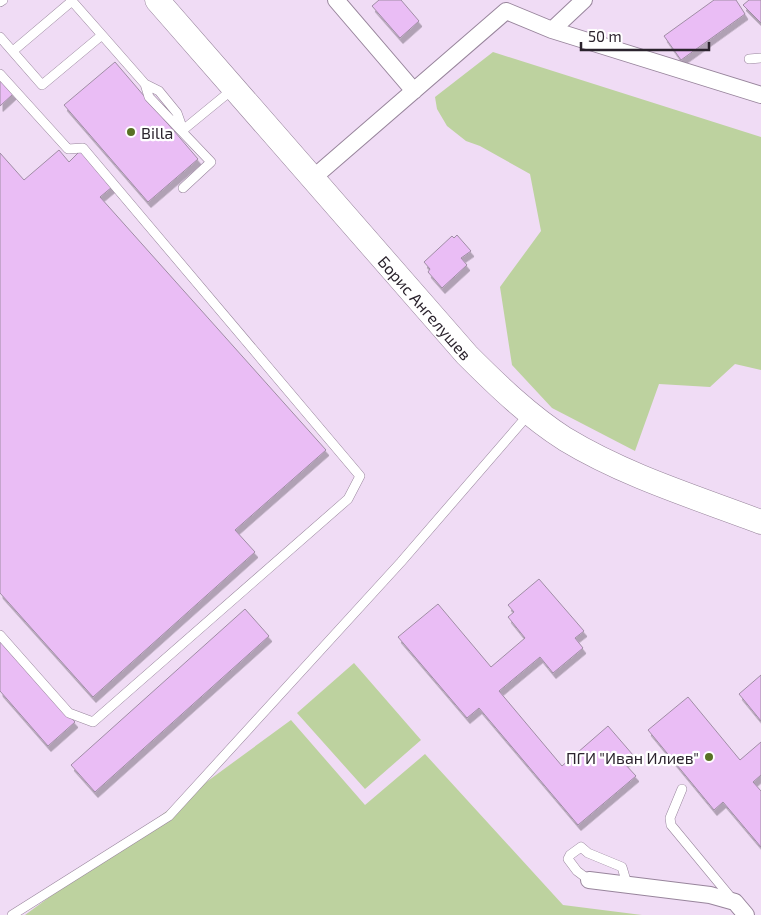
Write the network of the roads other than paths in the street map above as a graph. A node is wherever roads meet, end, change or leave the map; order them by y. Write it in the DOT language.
graph roads {
  1 [pos="157,0"];
  2 [pos="336,0"];
  3 [pos="584,0"];
  4 [pos="71,1"];
  5 [pos="505,5"];
  6 [pos="552,30"];
  7 [pos="102,35"];
  8 [pos="0,37"];
  9 [pos="14,51"];
  10 [pos="761,58"];
  11 [pos="748,59"];
  12 [pos="0,74"];
  13 [pos="233,89"];
  14 [pos="414,91"];
  15 [pos="761,95"];
  16 [pos="183,130"];
  17 [pos="312,178"];
  18 [pos="183,188"];
  19 [pos="530,412"];
  20 [pos="761,522"];
  21 [pos="0,635"];
  22 [pos="682,789"];
  23 [pos="589,880"];
  24 [pos="627,884"];
  25 [pos="740,909"];
  26 [pos="12,915"];
  1 -- 13 [label="street, Борис Ангелушев"];
  2 -- 14 [label="street"];
  3 -- 6 [label="street"];
  4 -- 7 [label="lane"];
  4 -- 9 [label="lane"];
  5 -- 6 [label="street"];
  5 -- 14 [label="street"];
  6 -- 15 [label="street"];
  7 -- 9 [label="lane"];
  7 -- 16 [label="lane"];
  8 -- 9 [label="lane"];
  10 -- 11 [label="lane"];
  12 -- 21 [label="lane"];
  13 -- 16 [label="lane"];
  13 -- 17 [label="street, Борис Ангелушев"];
  14 -- 17 [label="street"];
  16 -- 18 [label="lane"];
  17 -- 19 [label="street, Борис Ангелушев"];
  19 -- 20 [label="street, Борис Ангелушев"];
  19 -- 26 [label="lane"];
  22 -- 25 [label="lane"];
  23 -- 24 [label="street"];
  23 -- 24 [label="lane"];
  24 -- 25 [label="street"];
}
